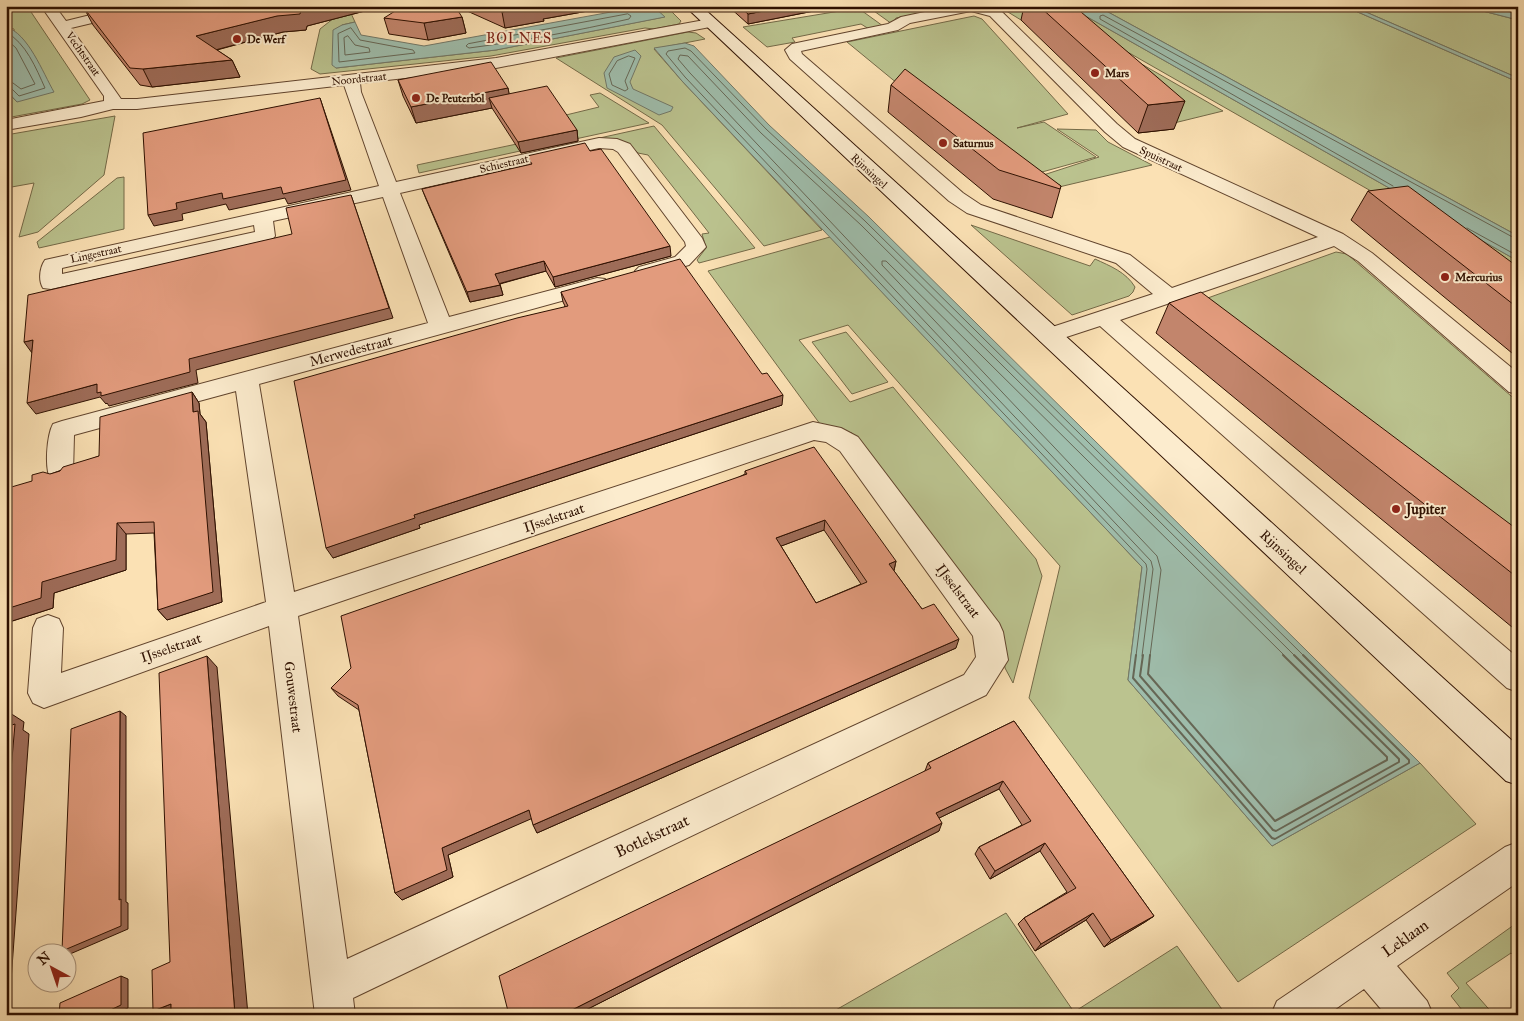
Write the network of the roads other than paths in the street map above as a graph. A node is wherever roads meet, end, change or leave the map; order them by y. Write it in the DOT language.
graph roads {
  1 [pos="48,6"];
  2 [pos="146,6"];
  3 [pos="692,6"];
  4 [pos="710,24"];
  5 [pos="63,26"];
  6 [pos="352,86"];
  7 [pos="316,100"];
  8 [pos="113,104"];
  9 [pos="6,125"];
  10 [pos="391,189"];
  11 [pos="264,217"];
  12 [pos="1336,238"];
  13 [pos="682,261"];
  14 [pos="1168,296"];
  15 [pos="1104,318"];
  16 [pos="441,326"];
  17 [pos="1048,336"];
  18 [pos="246,380"];
  19 [pos="1518,386"];
  20 [pos="60,473"];
  21 [pos="282,609"];
  22 [pos="48,628"];
  23 [pos="1518,678"];
  24 [pos="975,685"];
  25 [pos="1518,769"];
  26 [pos="1518,860"];
  27 [pos="1368,963"];
  28 [pos="332,1001"];
  29 [pos="1292,1015"];
  30 [pos="1414,1015"];
  1 -- 5 [label="street, Vechtstraat"];
  2 -- 5 [label="street"];
  3 -- 4 [label="street, Rijnsingel"];
  4 -- 6 [label="street, Noordstraat"];
  4 -- 17 [label="street, Rijnsingel"];
  5 -- 8 [label="street, Vechtstraat"];
  6 -- 7 [label="street"];
  6 -- 8 [label="street, Noordstraat"];
  6 -- 10 [label="street"];
  8 -- 9 [label="street, Noordstraat"];
  10 -- 11 [label="street, Lingestraat"];
  10 -- 13 [label="street, Schiestraat"];
  10 -- 16 [label="street"];
  12 -- 14 [label="street"];
  12 -- 14 [label="street, Spuistraat"];
  12 -- 19 [label="street, Spuistraat"];
  13 -- 16 [label="street, Merwedestraat"];
  14 -- 15 [label="street"];
  15 -- 17 [label="street"];
  15 -- 23 [label="street"];
  16 -- 18 [label="street, Merwedestraat"];
  17 -- 25 [label="street, Rijnsingel"];
  18 -- 20 [label="street, Merwedestraat"];
  18 -- 21 [label="street, Gouwestraat"];
  21 -- 22 [label="street, IJsselstraat"];
  21 -- 24 [label="street, IJsselstraat"];
  21 -- 28 [label="street, Gouwestraat"];
  24 -- 28 [label="street, Botlekstraat"];
  26 -- 27 [label="street, Leklaan"];
  27 -- 29 [label="street, Leklaan"];
  27 -- 30 [label="street"];
}
